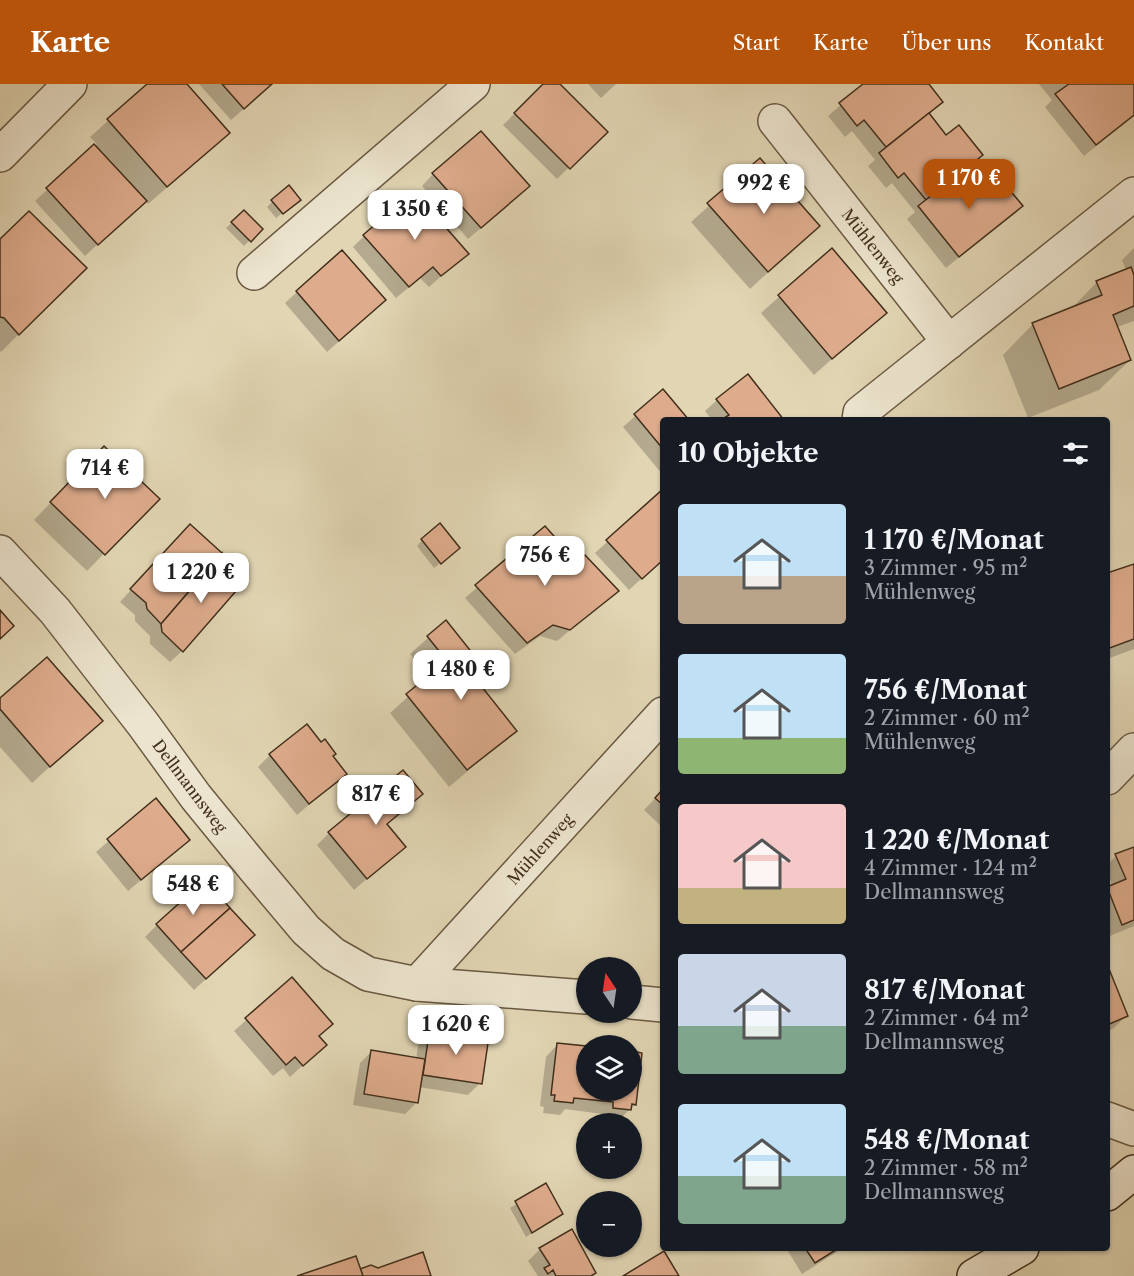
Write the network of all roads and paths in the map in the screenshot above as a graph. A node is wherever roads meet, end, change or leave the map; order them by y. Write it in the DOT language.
graph roads {
  1 [pos="70,84"];
  2 [pos="473,84"];
  3 [pos="776,121"];
  4 [pos="0,154"];
  5 [pos="1134,194"];
  6 [pos="254,273"];
  7 [pos="949,342"];
  8 [pos="859,417"];
  9 [pos="0,552"];
  10 [pos="660,717"];
  11 [pos="1134,750"];
  12 [pos="1110,775"];
  13 [pos="417,984"];
  14 [pos="576,996"];
  15 [pos="642,1003"];
  16 [pos="660,1005"];
  17 [pos="1110,1120"];
  18 [pos="1134,1129"];
  19 [pos="1134,1172"];
  20 [pos="1110,1192"];
  21 [pos="1017,1251"];
  22 [pos="974,1276"];
  1 -- 4 [label="street"];
  2 -- 6 [label="street"];
  3 -- 7 [label="street, Mühlenweg"];
  5 -- 7 [label="street"];
  7 -- 8 [label="street"];
  9 -- 13 [label="street, Dellmannsweg"];
  10 -- 13 [label="street, Mühlenweg"];
  11 -- 12 [label="street"];
  13 -- 14 [label="street, Dellmannsweg"];
  15 -- 16 [label="street"];
  17 -- 18 [label="street"];
  19 -- 20 [label="street"];
  21 -- 22 [label="street"];
}
